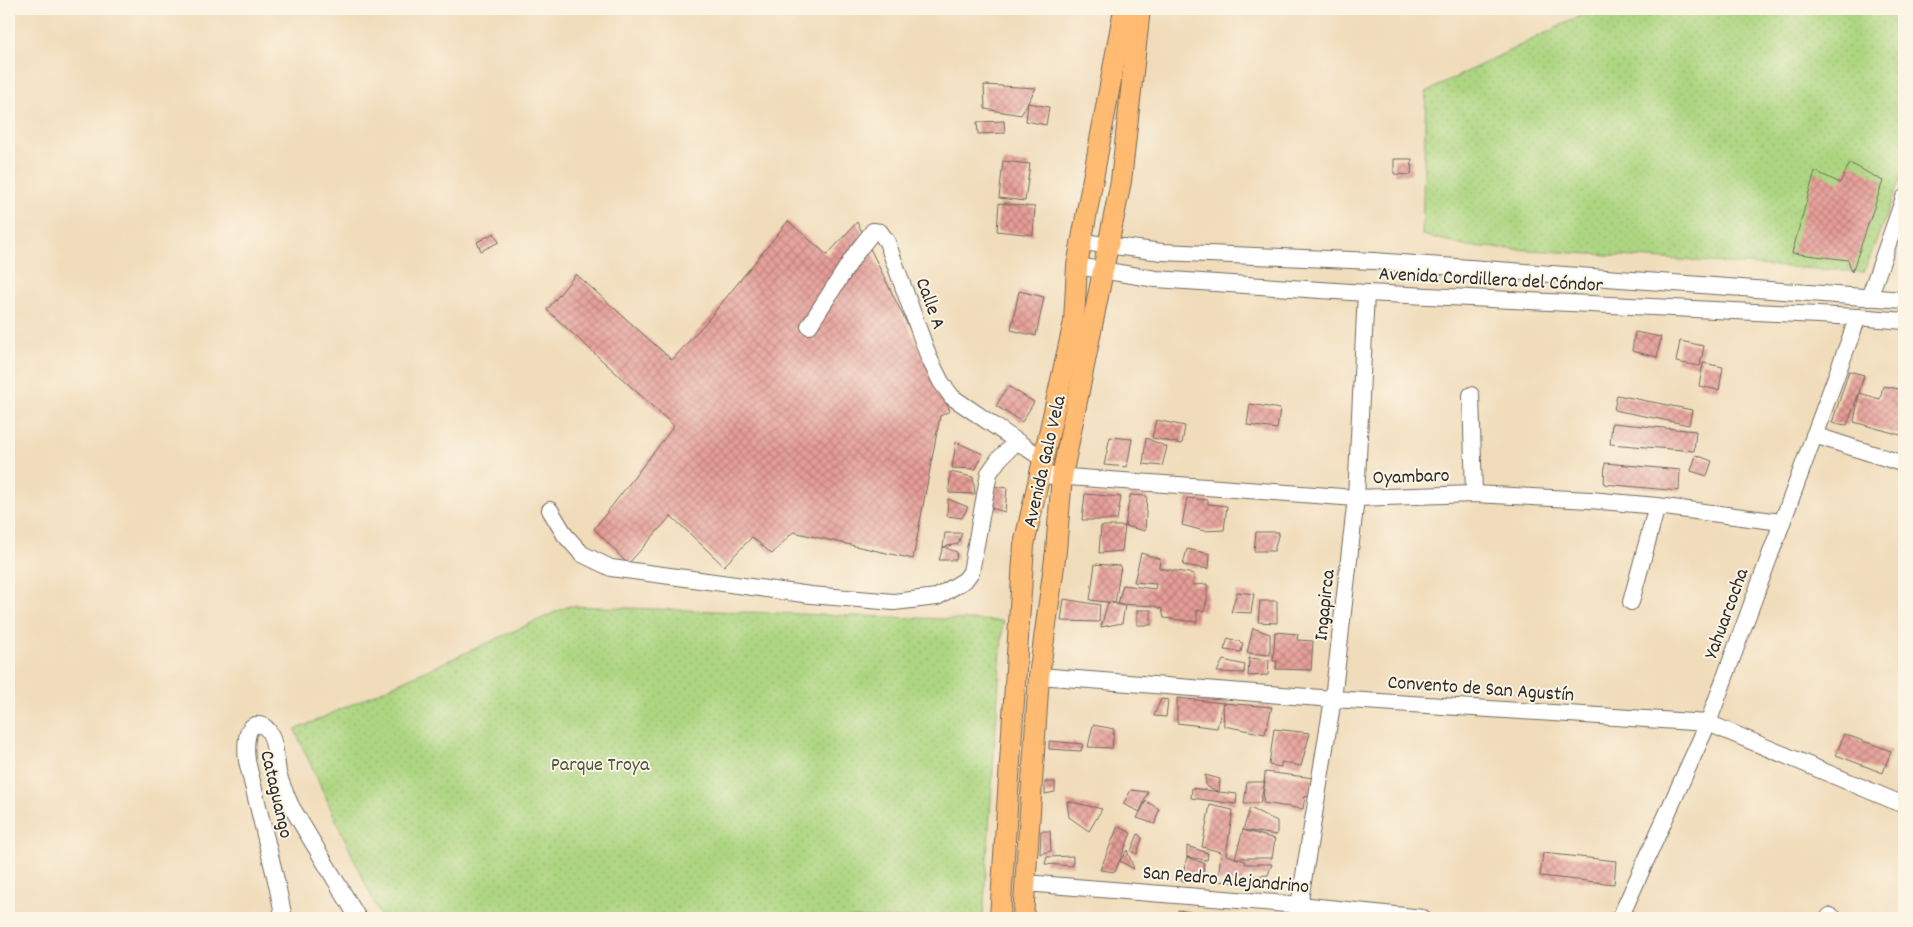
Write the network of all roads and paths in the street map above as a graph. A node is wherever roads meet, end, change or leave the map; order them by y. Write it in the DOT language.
graph roads {
  1 [pos="1124,9"];
  2 [pos="1140,9"];
  3 [pos="1904,198"];
  4 [pos="1082,242"];
  5 [pos="1109,245"];
  6 [pos="1077,266"];
  7 [pos="1104,271"];
  8 [pos="1366,293"];
  9 [pos="1869,298"];
  10 [pos="1904,300"];
  11 [pos="1858,317"];
  12 [pos="1904,321"];
  13 [pos="809,326"];
  14 [pos="1471,395"];
  15 [pos="1814,435"];
  16 [pos="1016,442"];
  17 [pos="1904,464"];
  18 [pos="1042,467"];
  19 [pos="1062,476"];
  20 [pos="1474,494"];
  21 [pos="1356,498"];
  22 [pos="1657,506"];
  23 [pos="550,510"];
  24 [pos="1781,522"];
  25 [pos="1631,602"];
  26 [pos="1039,676"];
  27 [pos="1333,699"];
  28 [pos="1708,723"];
  29 [pos="1904,805"];
  30 [pos="1025,883"];
  31 [pos="1299,911"];
  32 [pos="284,918"];
  33 [pos="358,918"];
  34 [pos="1000,918"];
  35 [pos="1023,918"];
  36 [pos="1423,918"];
  37 [pos="1620,918"];
  38 [pos="1828,918"];
  39 [pos="1834,918"];
  1 -- 4 [label="main road, Avenida Galo Vela"];
  2 -- 5 [label="main road, Avenida Galo Vela"];
  3 -- 9 [label="street"];
  4 -- 5 [label="street, Avenida Cordillera del Cóndor"];
  4 -- 6 [label="main road, Avenida Galo Vela"];
  5 -- 7 [label="main road, Avenida Galo Vela"];
  5 -- 9 [label="street, Avenida Cordillera del Cóndor"];
  6 -- 7 [label="street, Avenida Cordillera del Cóndor"];
  6 -- 18 [label="main road, Avenida Galo Vela"];
  7 -- 8 [label="street, Avenida Cordillera del Cóndor"];
  7 -- 19 [label="main road, Avenida Galo Vela"];
  8 -- 11 [label="street, Avenida Cordillera del Cóndor"];
  8 -- 21 [label="street, Ingapirca"];
  9 -- 10 [label="street, Avenida Cordillera del Cóndor"];
  11 -- 12 [label="street, Avenida Cordillera del Cóndor"];
  11 -- 15 [label="street, Yahuarcocha"];
  13 -- 16 [label="street, Calle A"];
  14 -- 20 [label="street"];
  15 -- 17 [label="street"];
  15 -- 24 [label="street, Yahuarcocha"];
  16 -- 18 [label="street, Calle A"];
  16 -- 23 [label="street"];
  18 -- 19 [label="street, Oyambaro"];
  18 -- 34 [label="main road, Avenida Galo Vela"];
  19 -- 21 [label="street, Oyambaro"];
  19 -- 26 [label="main road, Avenida Galo Vela"];
  20 -- 21 [label="street, Oyambaro"];
  20 -- 22 [label="street, Oyambaro"];
  21 -- 27 [label="street, Ingapirca"];
  22 -- 24 [label="street, Oyambaro"];
  22 -- 25 [label="street"];
  24 -- 28 [label="street, Yahuarcocha"];
  26 -- 27 [label="street, Convento de San Agustín"];
  26 -- 30 [label="main road, Avenida Galo Vela"];
  27 -- 28 [label="street, Convento de San Agustín"];
  27 -- 31 [label="street, Ingapirca"];
  28 -- 29 [label="street, Convento de San Agustín"];
  28 -- 37 [label="street, Yahuarcocha"];
  30 -- 31 [label="street, San Pedro Alejandrino"];
  30 -- 35 [label="main road, Avenida Galo Vela"];
  31 -- 36 [label="street, San Pedro Alejandrino"];
  32 -- 33 [label="street, Cataguango"];
  38 -- 39 [label="street"];
}
